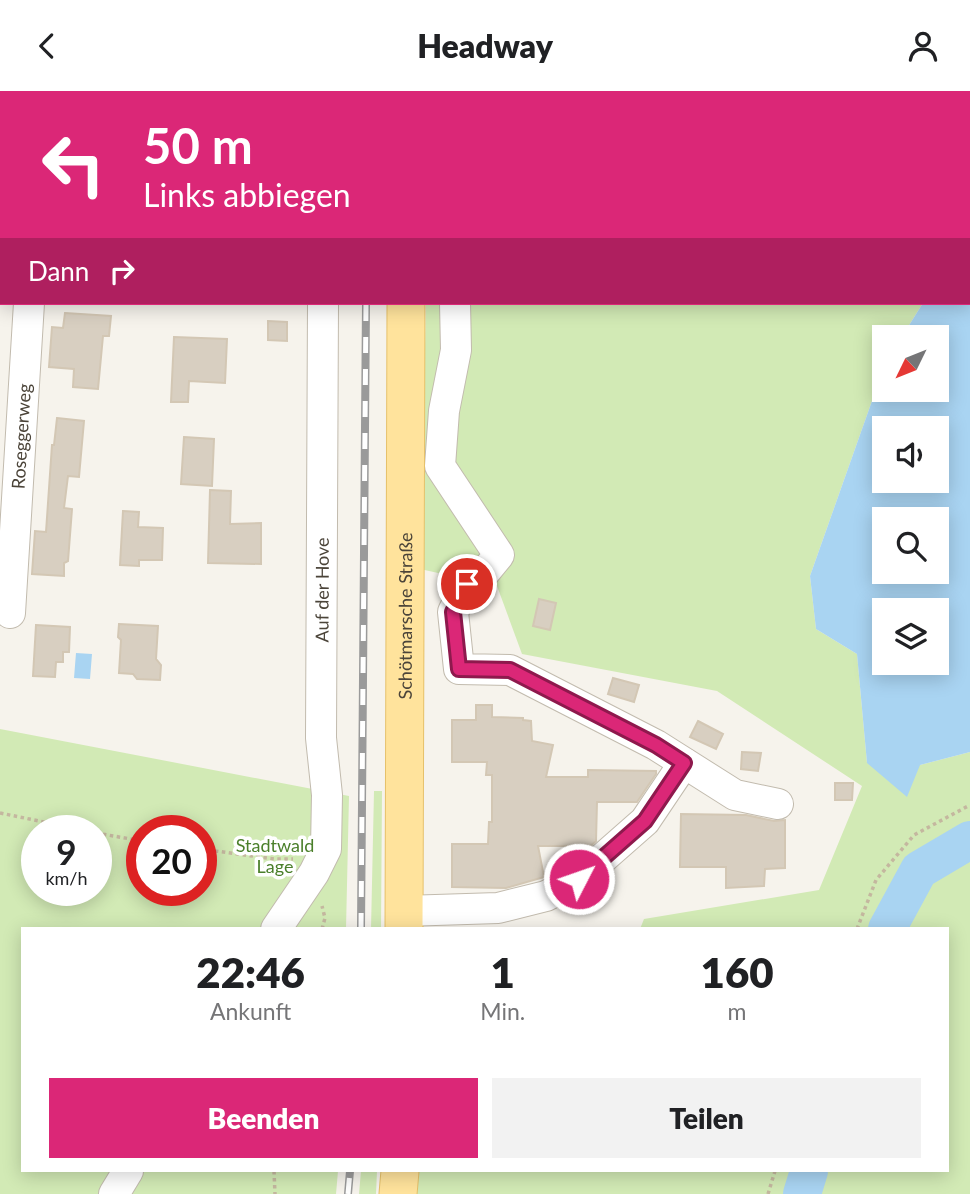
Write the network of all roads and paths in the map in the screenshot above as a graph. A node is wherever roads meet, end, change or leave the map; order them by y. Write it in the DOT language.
graph roads {
  1 [pos="29,305"];
  2 [pos="323,305"];
  3 [pos="406,305"];
  4 [pos="455,305"];
  5 [pos="7,606"];
  6 [pos="684,763"];
  7 [pos="778,804"];
  8 [pos="970,805"];
  9 [pos="0,813"];
  10 [pos="21,817"];
  11 [pos="217,851"];
  12 [pos="314,873"];
  13 [pos="404,920"];
  14 [pos="277,927"];
  15 [pos="858,927"];
  16 [pos="127,1172"];
  17 [pos="274,1172"];
  18 [pos="400,1172"];
  19 [pos="775,1172"];
  20 [pos="114,1194"];
  21 [pos="275,1194"];
  22 [pos="398,1194"];
  23 [pos="768,1194"];
  1 -- 5 [label="street, Roseggerweg"];
  2 -- 12 [label="street, Auf der Hove"];
  3 -- 13 [label="main road, Schötmarsche Straße"];
  4 -- 6 [label="street"];
  6 -- 7 [label="street"];
  6 -- 13 [label="street"];
  8 -- 15 [label="path"];
  9 -- 10 [label="path"];
  11 -- 12 [label="path"];
  12 -- 14 [label="street, Auf der Hove"];
  16 -- 20 [label="street"];
  17 -- 21 [label="path"];
  18 -- 22 [label="main road"];
  19 -- 23 [label="path"];
}
